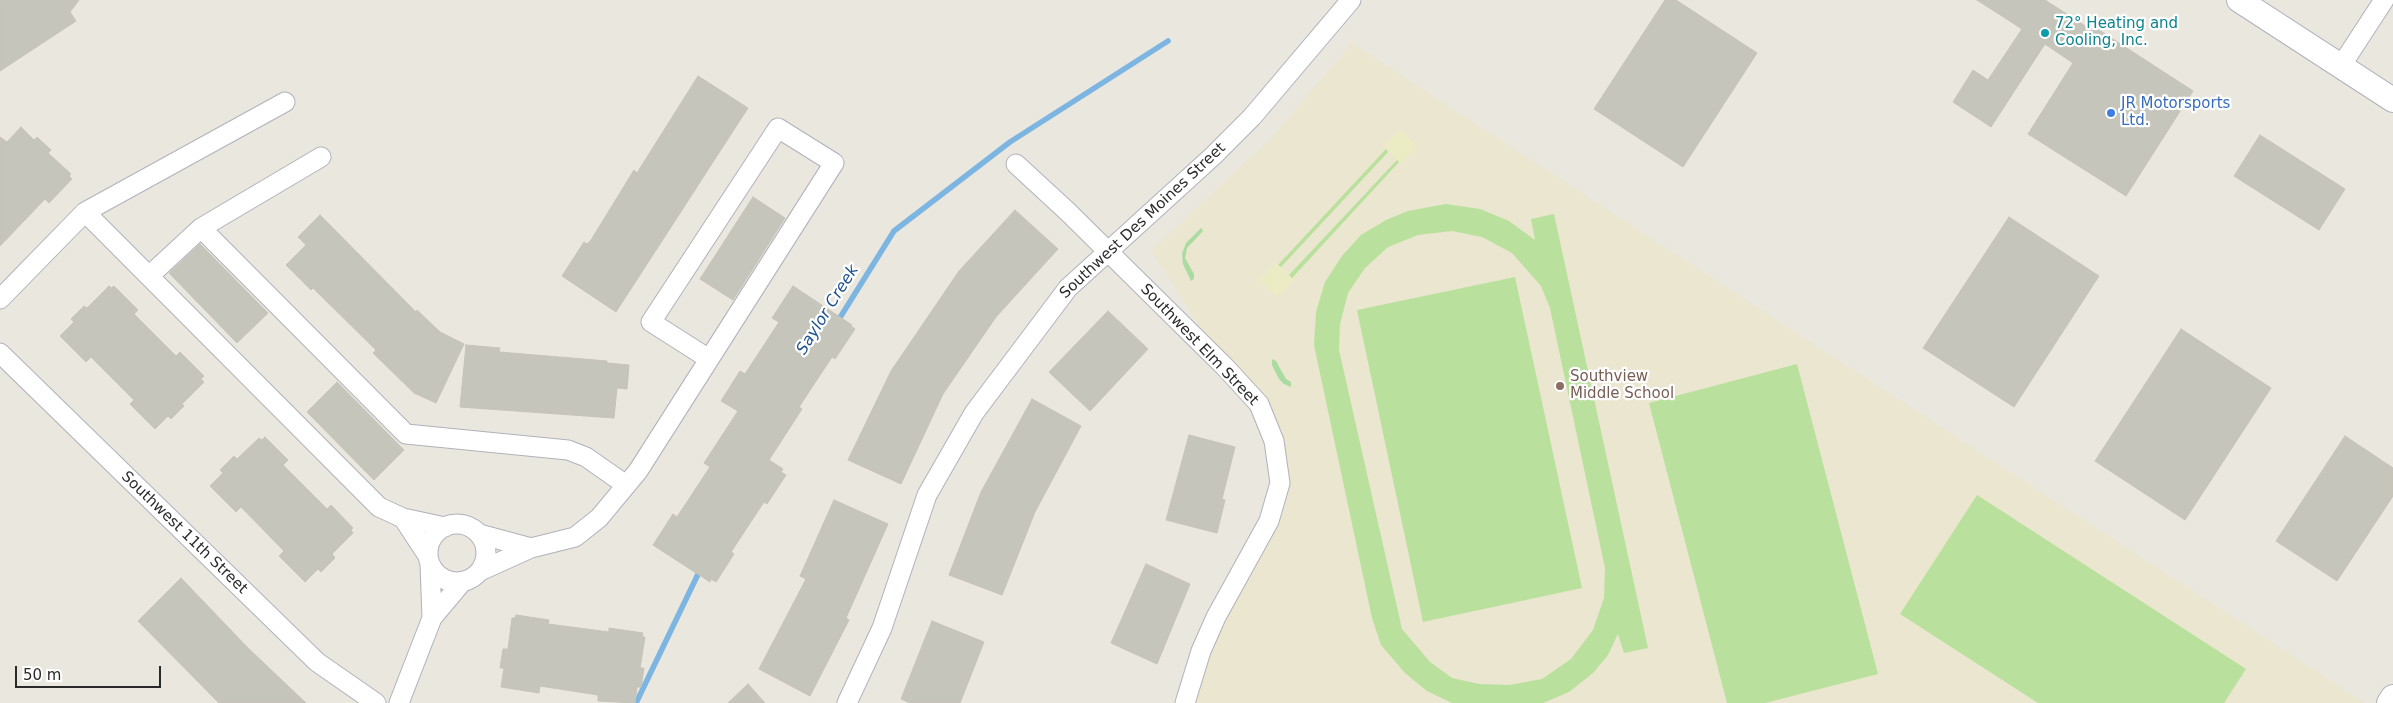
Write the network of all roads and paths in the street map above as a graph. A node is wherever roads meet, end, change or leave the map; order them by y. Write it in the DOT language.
graph roads {
  1 [pos="1351,0"];
  2 [pos="2239,0"];
  3 [pos="2384,0"];
  4 [pos="2341,66"];
  5 [pos="2393,100"];
  6 [pos="285,102"];
  7 [pos="321,157"];
  8 [pos="1016,164"];
  9 [pos="85,212"];
  10 [pos="201,228"];
  11 [pos="1108,251"];
  12 [pos="149,276"];
  13 [pos="0,300"];
  14 [pos="0,353"];
  15 [pos="709,359"];
  16 [pos="626,485"];
  17 [pos="403,518"];
  18 [pos="446,527"];
  19 [pos="479,534"];
  20 [pos="531,548"];
  21 [pos="429,560"];
  22 [pos="480,571"];
  23 [pos="463,581"];
  24 [pos="432,618"];
  25 [pos="2393,697"];
  26 [pos="376,703"];
  27 [pos="399,703"];
  28 [pos="847,703"];
  29 [pos="1185,703"];
  30 [pos="2389,703"];
  1 -- 11 [label="street, Southwest Des Moines Street"];
  2 -- 4 [label="street"];
  3 -- 4 [label="street"];
  4 -- 5 [label="street"];
  6 -- 9 [label="street"];
  7 -- 10 [label="street"];
  8 -- 11 [label="street, Southwest Elm Street"];
  9 -- 12 [label="street"];
  9 -- 13 [label="street"];
  10 -- 12 [label="street"];
  10 -- 16 [label="street"];
  11 -- 28 [label="street, Southwest Des Moines Street"];
  11 -- 29 [label="street, Southwest Elm Street"];
  12 -- 17 [label="street"];
  14 -- 26 [label="street, Southwest 11th Street"];
  15 -- 15 [label="street"];
  15 -- 16 [label="street"];
  16 -- 20 [label="street"];
  17 -- 18 [label="street"];
  17 -- 21 [label="street"];
  18 -- 19 [label="street"];
  18 -- 21 [label="street"];
  19 -- 20 [label="street"];
  19 -- 22 [label="street"];
  20 -- 22 [label="street"];
  21 -- 23 [label="street"];
  21 -- 24 [label="street"];
  22 -- 23 [label="street"];
  23 -- 24 [label="street"];
  24 -- 27 [label="street"];
  25 -- 30 [label="street"];
}
